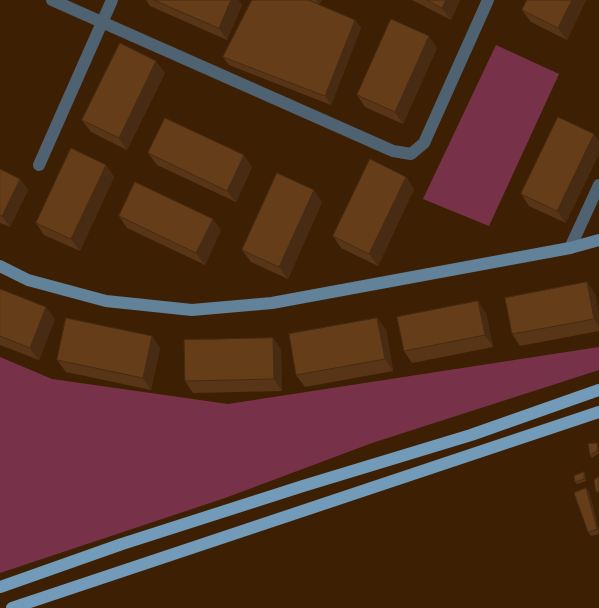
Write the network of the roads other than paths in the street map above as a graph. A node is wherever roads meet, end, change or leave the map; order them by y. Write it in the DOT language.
graph roads {
  1 [pos="52,0"];
  2 [pos="112,0"];
  3 [pos="488,0"];
  4 [pos="102,23"];
  5 [pos="39,166"];
  6 [pos="599,185"];
  7 [pos="599,240"];
  8 [pos="570,248"];
  9 [pos="0,266"];
  10 [pos="599,390"];
  11 [pos="599,412"];
  12 [pos="0,587"];
  13 [pos="12,608"];
  1 -- 4 [label="street"];
  2 -- 4 [label="street"];
  3 -- 4 [label="street"];
  4 -- 5 [label="street"];
  6 -- 8 [label="street"];
  7 -- 8 [label="street"];
  8 -- 9 [label="street"];
  10 -- 12 [label="main road"];
  11 -- 13 [label="main road"];
}
